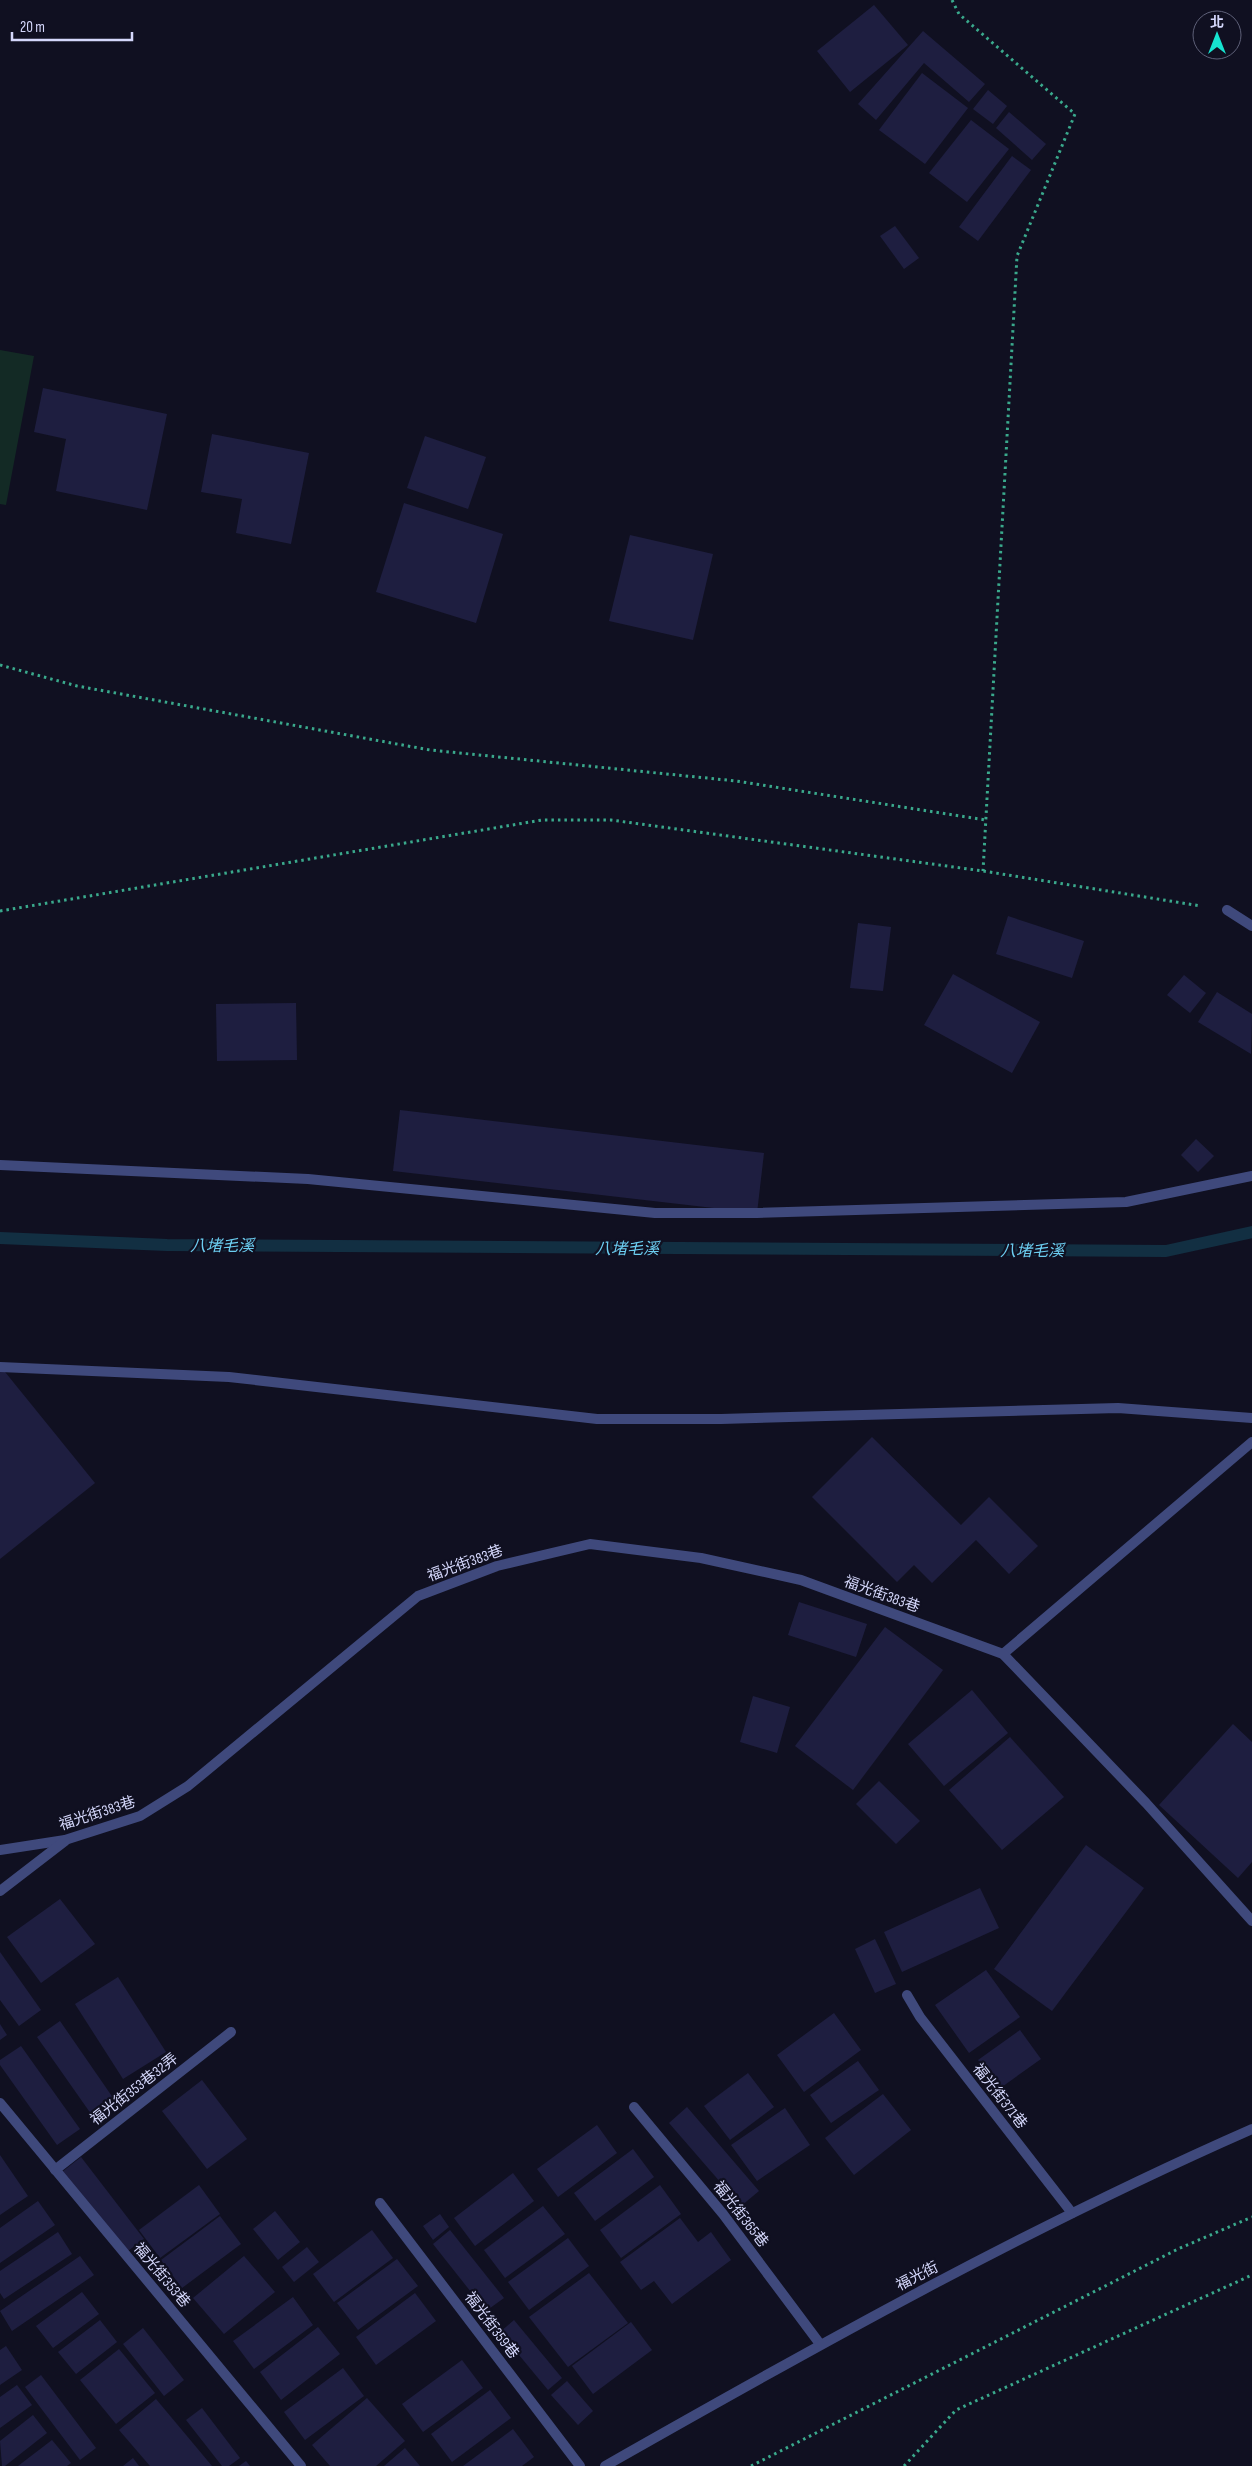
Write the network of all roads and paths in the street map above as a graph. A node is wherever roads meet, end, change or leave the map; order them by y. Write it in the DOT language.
graph roads {
  1 [pos="952,0"];
  2 [pos="0,665"];
  3 [pos="986,820"];
  4 [pos="983,871"];
  5 [pos="1227,910"];
  6 [pos="0,911"];
  7 [pos="1252,926"];
  8 [pos="0,1165"];
  9 [pos="1252,1176"];
  10 [pos="0,1367"];
  11 [pos="1252,1418"];
  12 [pos="1252,1442"];
  13 [pos="1003,1654"];
  14 [pos="65,1840"];
  15 [pos="0,1850"];
  16 [pos="0,1891"];
  17 [pos="1252,1921"];
  18 [pos="907,1995"];
  19 [pos="231,2032"];
  20 [pos="0,2103"];
  21 [pos="634,2107"];
  22 [pos="4,2115"];
  23 [pos="1252,2129"];
  24 [pos="55,2170"];
  25 [pos="380,2203"];
  26 [pos="1072,2213"];
  27 [pos="1252,2217"];
  28 [pos="1252,2275"];
  29 [pos="820,2344"];
  30 [pos="301,2466"];
  31 [pos="580,2466"];
  32 [pos="604,2466"];
  33 [pos="751,2466"];
  34 [pos="904,2466"];
  1 -- 3 [label="path"];
  2 -- 3 [label="path"];
  3 -- 4 [label="path"];
  4 -- 5 [label="path"];
  4 -- 6 [label="path"];
  5 -- 7 [label="street"];
  8 -- 9 [label="street"];
  10 -- 11 [label="street"];
  12 -- 13 [label="street"];
  13 -- 14 [label="street, 福光街383巷"];
  13 -- 17 [label="street, 福光街383巷"];
  14 -- 15 [label="street, 福光街383巷"];
  14 -- 16 [label="street"];
  18 -- 26 [label="street, 福光街371巷"];
  19 -- 24 [label="street, 福光街353巷32弄"];
  20 -- 22 [label="street, 福光街353巷"];
  21 -- 29 [label="street, 福光街365巷"];
  22 -- 24 [label="street, 福光街353巷"];
  23 -- 26 [label="street, 福光街"];
  24 -- 30 [label="street, 福光街353巷"];
  25 -- 31 [label="street, 福光街359巷"];
  26 -- 29 [label="street, 福光街"];
  27 -- 33 [label="path"];
  28 -- 34 [label="path"];
  29 -- 32 [label="street, 福光街"];
}
